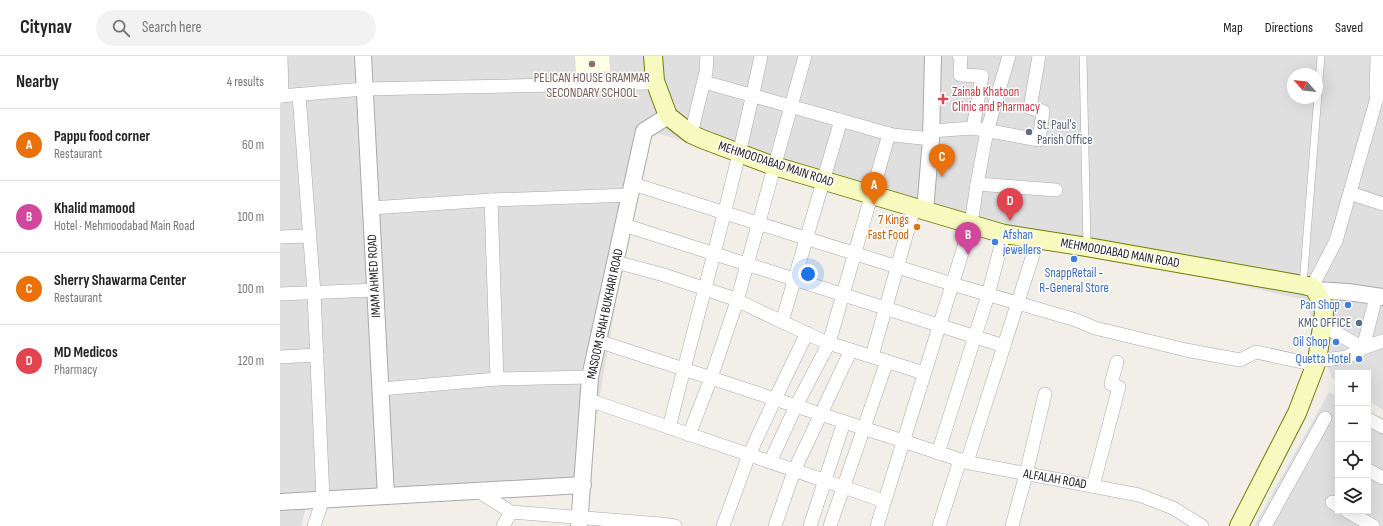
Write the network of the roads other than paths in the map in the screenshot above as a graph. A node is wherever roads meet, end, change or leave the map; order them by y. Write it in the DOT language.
graph roads {
  1 [pos="281,56"];
  2 [pos="363,56"];
  3 [pos="653,56"];
  4 [pos="707,56"];
  5 [pos="761,56"];
  6 [pos="805,56"];
  7 [pos="933,56"];
  8 [pos="959,56"];
  9 [pos="1009,56"];
  10 [pos="1039,56"];
  11 [pos="1083,56"];
  12 [pos="1321,56"];
  13 [pos="1377,56"];
  14 [pos="655,81"];
  15 [pos="704,82"];
  16 [pos="1383,84"];
  17 [pos="364,89"];
  18 [pos="299,95"];
  19 [pos="753,95"];
  20 [pos="281,96"];
  21 [pos="1376,101"];
  22 [pos="792,106"];
  23 [pos="668,116"];
  24 [pos="841,120"];
  25 [pos="973,128"];
  26 [pos="987,131"];
  27 [pos="692,134"];
  28 [pos="889,134"];
  29 [pos="931,135"];
  30 [pos="738,153"];
  31 [pos="775,166"];
  32 [pos="824,180"];
  33 [pos="977,184"];
  34 [pos="632,189"];
  35 [pos="1056,190"];
  36 [pos="1350,193"];
  37 [pos="872,195"];
  38 [pos="491,200"];
  39 [pos="1383,204"];
  40 [pos="371,208"];
  41 [pos="920,209"];
  42 [pos="724,213"];
  43 [pos="758,223"];
  44 [pos="971,224"];
  45 [pos="624,225"];
  46 [pos="1004,234"];
  47 [pos="309,236"];
  48 [pos="280,237"];
  49 [pos="806,239"];
  50 [pos="1038,239"];
  51 [pos="1087,247"];
  52 [pos="713,254"];
  53 [pos="855,254"];
  54 [pos="616,262"];
  55 [pos="746,264"];
  56 [pos="897,267"];
  57 [pos="794,280"];
  58 [pos="952,284"];
  59 [pos="1310,287"];
  60 [pos="375,290"];
  61 [pos="704,290"];
  62 [pos="314,293"];
  63 [pos="280,294"];
  64 [pos="988,294"];
  65 [pos="843,295"];
  66 [pos="1379,297"];
  67 [pos="737,301"];
  68 [pos="1018,303"];
  69 [pos="885,309"];
  70 [pos="782,322"];
  71 [pos="1322,325"];
  72 [pos="939,326"];
  73 [pos="807,333"];
  74 [pos="975,337"];
  75 [pos="598,341"];
  76 [pos="1383,341"];
  77 [pos="828,343"];
  78 [pos="1004,346"];
  79 [pos="1363,348"];
  80 [pos="851,350"];
  81 [pos="317,355"];
  82 [pos="872,356"];
  83 [pos="280,357"];
  84 [pos="887,361"];
  85 [pos="1117,362"];
  86 [pos="1316,363"];
  87 [pos="684,369"];
  88 [pos="924,373"];
  89 [pos="590,377"];
  90 [pos="711,378"];
  91 [pos="497,379"];
  92 [pos="380,389"];
  93 [pos="1045,394"];
  94 [pos="775,399"];
  95 [pos="589,400"];
  96 [pos="796,406"];
  97 [pos="820,414"];
  98 [pos="1325,418"];
  99 [pos="1371,421"];
  100 [pos="844,422"];
  101 [pos="1383,427"];
  102 [pos="669,428"];
  103 [pos="864,428"];
  104 [pos="689,435"];
  105 [pos="903,441"];
  106 [pos="938,453"];
  107 [pos="749,455"];
  108 [pos="964,461"];
  109 [pos="770,462"];
  110 [pos="794,471"];
  111 [pos="1371,472"];
  112 [pos="1026,474"];
  113 [pos="1383,478"];
  114 [pos="824,481"];
  115 [pos="583,485"];
  116 [pos="1093,486"];
  117 [pos="843,487"];
  118 [pos="478,491"];
  119 [pos="386,496"];
  120 [pos="323,499"];
  121 [pos="280,502"];
  122 [pos="884,502"];
  123 [pos="511,512"];
  124 [pos="1352,514"];
  125 [pos="580,522"];
  126 [pos="661,525"];
  127 [pos="314,526"];
  128 [pos="503,526"];
  129 [pos="675,526"];
  130 [pos="723,526"];
  131 [pos="775,526"];
  132 [pos="810,526"];
  133 [pos="830,526"];
  134 [pos="877,526"];
  135 [pos="939,526"];
  136 [pos="1012,526"];
  137 [pos="1202,526"];
  138 [pos="1239,526"];
  139 [pos="1265,526"];
  140 [pos="1373,526"];
  1 -- 20 [label="street"];
  2 -- 17 [label="street, IMAM AHMED ROAD"];
  3 -- 14 [label="main road"];
  4 -- 15 [label="street"];
  5 -- 19 [label="street"];
  6 -- 22 [label="street"];
  7 -- 29 [label="street"];
  8 -- 25 [label="street"];
  9 -- 26 [label="street"];
  10 -- 26 [label="street"];
  11 -- 51 [label="lane"];
  12 -- 59 [label="lane"];
  13 -- 21 [label="street"];
  14 -- 17 [label="street"];
  14 -- 23 [label="main road"];
  15 -- 19 [label="street"];
  15 -- 27 [label="street"];
  16 -- 21 [label="street"];
  17 -- 18 [label="street"];
  17 -- 40 [label="street, IMAM AHMED ROAD"];
  18 -- 20 [label="street"];
  18 -- 47 [label="street"];
  19 -- 22 [label="street"];
  19 -- 30 [label="street"];
  21 -- 36 [label="street"];
  22 -- 24 [label="street"];
  22 -- 31 [label="street"];
  23 -- 27 [label="main road, MEHMOODABAD MAIN ROAD"];
  23 -- 34 [label="street, MASOOM SHAH BUKHARI ROAD"];
  24 -- 28 [label="street"];
  24 -- 32 [label="street"];
  25 -- 26 [label="street"];
  25 -- 29 [label="street"];
  26 -- 33 [label="street"];
  27 -- 30 [label="main road, MEHMOODABAD MAIN ROAD"];
  28 -- 29 [label="street"];
  28 -- 37 [label="street"];
  29 -- 41 [label="street"];
  30 -- 31 [label="main road, MEHMOODABAD MAIN ROAD"];
  30 -- 42 [label="street"];
  31 -- 32 [label="main road, MEHMOODABAD MAIN ROAD"];
  31 -- 43 [label="street"];
  32 -- 37 [label="main road, MEHMOODABAD MAIN ROAD"];
  32 -- 49 [label="street"];
  33 -- 35 [label="street"];
  33 -- 44 [label="street"];
  34 -- 38 [label="street"];
  34 -- 42 [label="street"];
  34 -- 45 [label="street, MASOOM SHAH BUKHARI ROAD"];
  36 -- 39 [label="street"];
  36 -- 59 [label="street"];
  37 -- 41 [label="main road, MEHMOODABAD MAIN ROAD"];
  37 -- 53 [label="street"];
  38 -- 40 [label="street"];
  38 -- 91 [label="street"];
  40 -- 60 [label="street, IMAM AHMED ROAD"];
  41 -- 44 [label="main road, MEHMOODABAD MAIN ROAD"];
  41 -- 56 [label="street"];
  42 -- 43 [label="street"];
  42 -- 52 [label="street"];
  43 -- 49 [label="street"];
  43 -- 55 [label="street"];
  44 -- 46 [label="main road, MEHMOODABAD MAIN ROAD"];
  44 -- 58 [label="street"];
  45 -- 52 [label="street"];
  45 -- 54 [label="street, MASOOM SHAH BUKHARI ROAD"];
  46 -- 50 [label="main road, MEHMOODABAD MAIN ROAD"];
  46 -- 64 [label="street"];
  47 -- 48 [label="street"];
  47 -- 62 [label="street"];
  49 -- 53 [label="street"];
  49 -- 57 [label="street"];
  50 -- 51 [label="main road, MEHMOODABAD MAIN ROAD"];
  50 -- 68 [label="street"];
  51 -- 59 [label="main road, MEHMOODABAD MAIN ROAD"];
  52 -- 55 [label="street"];
  52 -- 61 [label="street"];
  53 -- 56 [label="street"];
  53 -- 65 [label="street"];
  54 -- 61 [label="street"];
  54 -- 75 [label="street, MASOOM SHAH BUKHARI ROAD"];
  55 -- 57 [label="street"];
  55 -- 67 [label="street"];
  56 -- 58 [label="street"];
  56 -- 69 [label="street"];
  57 -- 65 [label="street"];
  57 -- 70 [label="street"];
  58 -- 64 [label="street"];
  58 -- 72 [label="street"];
  59 -- 66 [label="street, MEHMOODABAD MAIN ROAD"];
  59 -- 71 [label="main road"];
  60 -- 62 [label="street"];
  60 -- 92 [label="street, IMAM AHMED ROAD"];
  61 -- 67 [label="street"];
  61 -- 87 [label="street"];
  62 -- 63 [label="street"];
  62 -- 81 [label="street"];
  64 -- 68 [label="street"];
  64 -- 74 [label="street"];
  65 -- 69 [label="street"];
  65 -- 77 [label="street"];
  66 -- 79 [label="street"];
  67 -- 70 [label="street"];
  67 -- 90 [label="street"];
  68 -- 78 [label="street"];
  68 -- 86 [label="street"];
  69 -- 72 [label="street"];
  69 -- 82 [label="street"];
  70 -- 73 [label="street"];
  71 -- 79 [label="street"];
  71 -- 86 [label="main road"];
  72 -- 74 [label="street"];
  72 -- 88 [label="street"];
  73 -- 77 [label="street"];
  73 -- 94 [label="street"];
  74 -- 78 [label="street"];
  74 -- 106 [label="street"];
  75 -- 87 [label="street, ALFALAH ROAD"];
  75 -- 89 [label="street, MASOOM SHAH BUKHARI ROAD"];
  76 -- 79 [label="street"];
  77 -- 80 [label="street"];
  77 -- 96 [label="street"];
  78 -- 108 [label="street"];
  79 -- 86 [label="street"];
  80 -- 82 [label="street"];
  80 -- 97 [label="street"];
  81 -- 83 [label="street"];
  81 -- 120 [label="street"];
  82 -- 84 [label="street"];
  84 -- 88 [label="street"];
  84 -- 103 [label="street"];
  85 -- 116 [label="street"];
  86 -- 138 [label="main road"];
  87 -- 90 [label="street, ALFALAH ROAD"];
  87 -- 102 [label="street"];
  88 -- 105 [label="street"];
  89 -- 91 [label="street"];
  89 -- 95 [label="street, MASOOM SHAH BUKHARI ROAD"];
  90 -- 94 [label="street, ALFALAH ROAD"];
  90 -- 104 [label="street"];
  91 -- 92 [label="street"];
  92 -- 119 [label="street, IMAM AHMED ROAD"];
  93 -- 112 [label="street"];
  94 -- 96 [label="street, ALFALAH ROAD"];
  94 -- 107 [label="street"];
  95 -- 102 [label="street"];
  95 -- 115 [label="street, MASOOM SHAH BUKHARI ROAD"];
  96 -- 97 [label="street, ALFALAH ROAD"];
  96 -- 109 [label="street"];
  97 -- 100 [label="street, ALFALAH ROAD"];
  97 -- 110 [label="street"];
  98 -- 139 [label="street"];
  99 -- 101 [label="street"];
  100 -- 103 [label="street, ALFALAH ROAD"];
  100 -- 114 [label="street"];
  102 -- 104 [label="street"];
  103 -- 105 [label="street, ALFALAH ROAD"];
  103 -- 117 [label="street"];
  104 -- 107 [label="street"];
  105 -- 106 [label="street, ALFALAH ROAD"];
  105 -- 122 [label="street"];
  106 -- 108 [label="street, ALFALAH ROAD"];
  107 -- 109 [label="street"];
  107 -- 130 [label="street"];
  108 -- 112 [label="street, ALFALAH ROAD"];
  108 -- 135 [label="street"];
  109 -- 110 [label="street"];
  110 -- 114 [label="street"];
  110 -- 131 [label="street"];
  111 -- 113 [label="street"];
  112 -- 116 [label="street, ALFALAH ROAD"];
  112 -- 136 [label="street"];
  114 -- 117 [label="street"];
  114 -- 132 [label="street"];
  115 -- 118 [label="street"];
  115 -- 125 [label="street, MASOOM SHAH BUKHARI ROAD"];
  116 -- 137 [label="street, ALFALAH ROAD"];
  117 -- 122 [label="street"];
  117 -- 133 [label="street"];
  118 -- 119 [label="street"];
  118 -- 123 [label="street"];
  119 -- 120 [label="street"];
  120 -- 121 [label="street"];
  120 -- 127 [label="street"];
  122 -- 134 [label="street"];
  123 -- 125 [label="street"];
  123 -- 128 [label="street"];
  124 -- 140 [label="street"];
  125 -- 126 [label="street"];
  126 -- 129 [label="street"];
}
